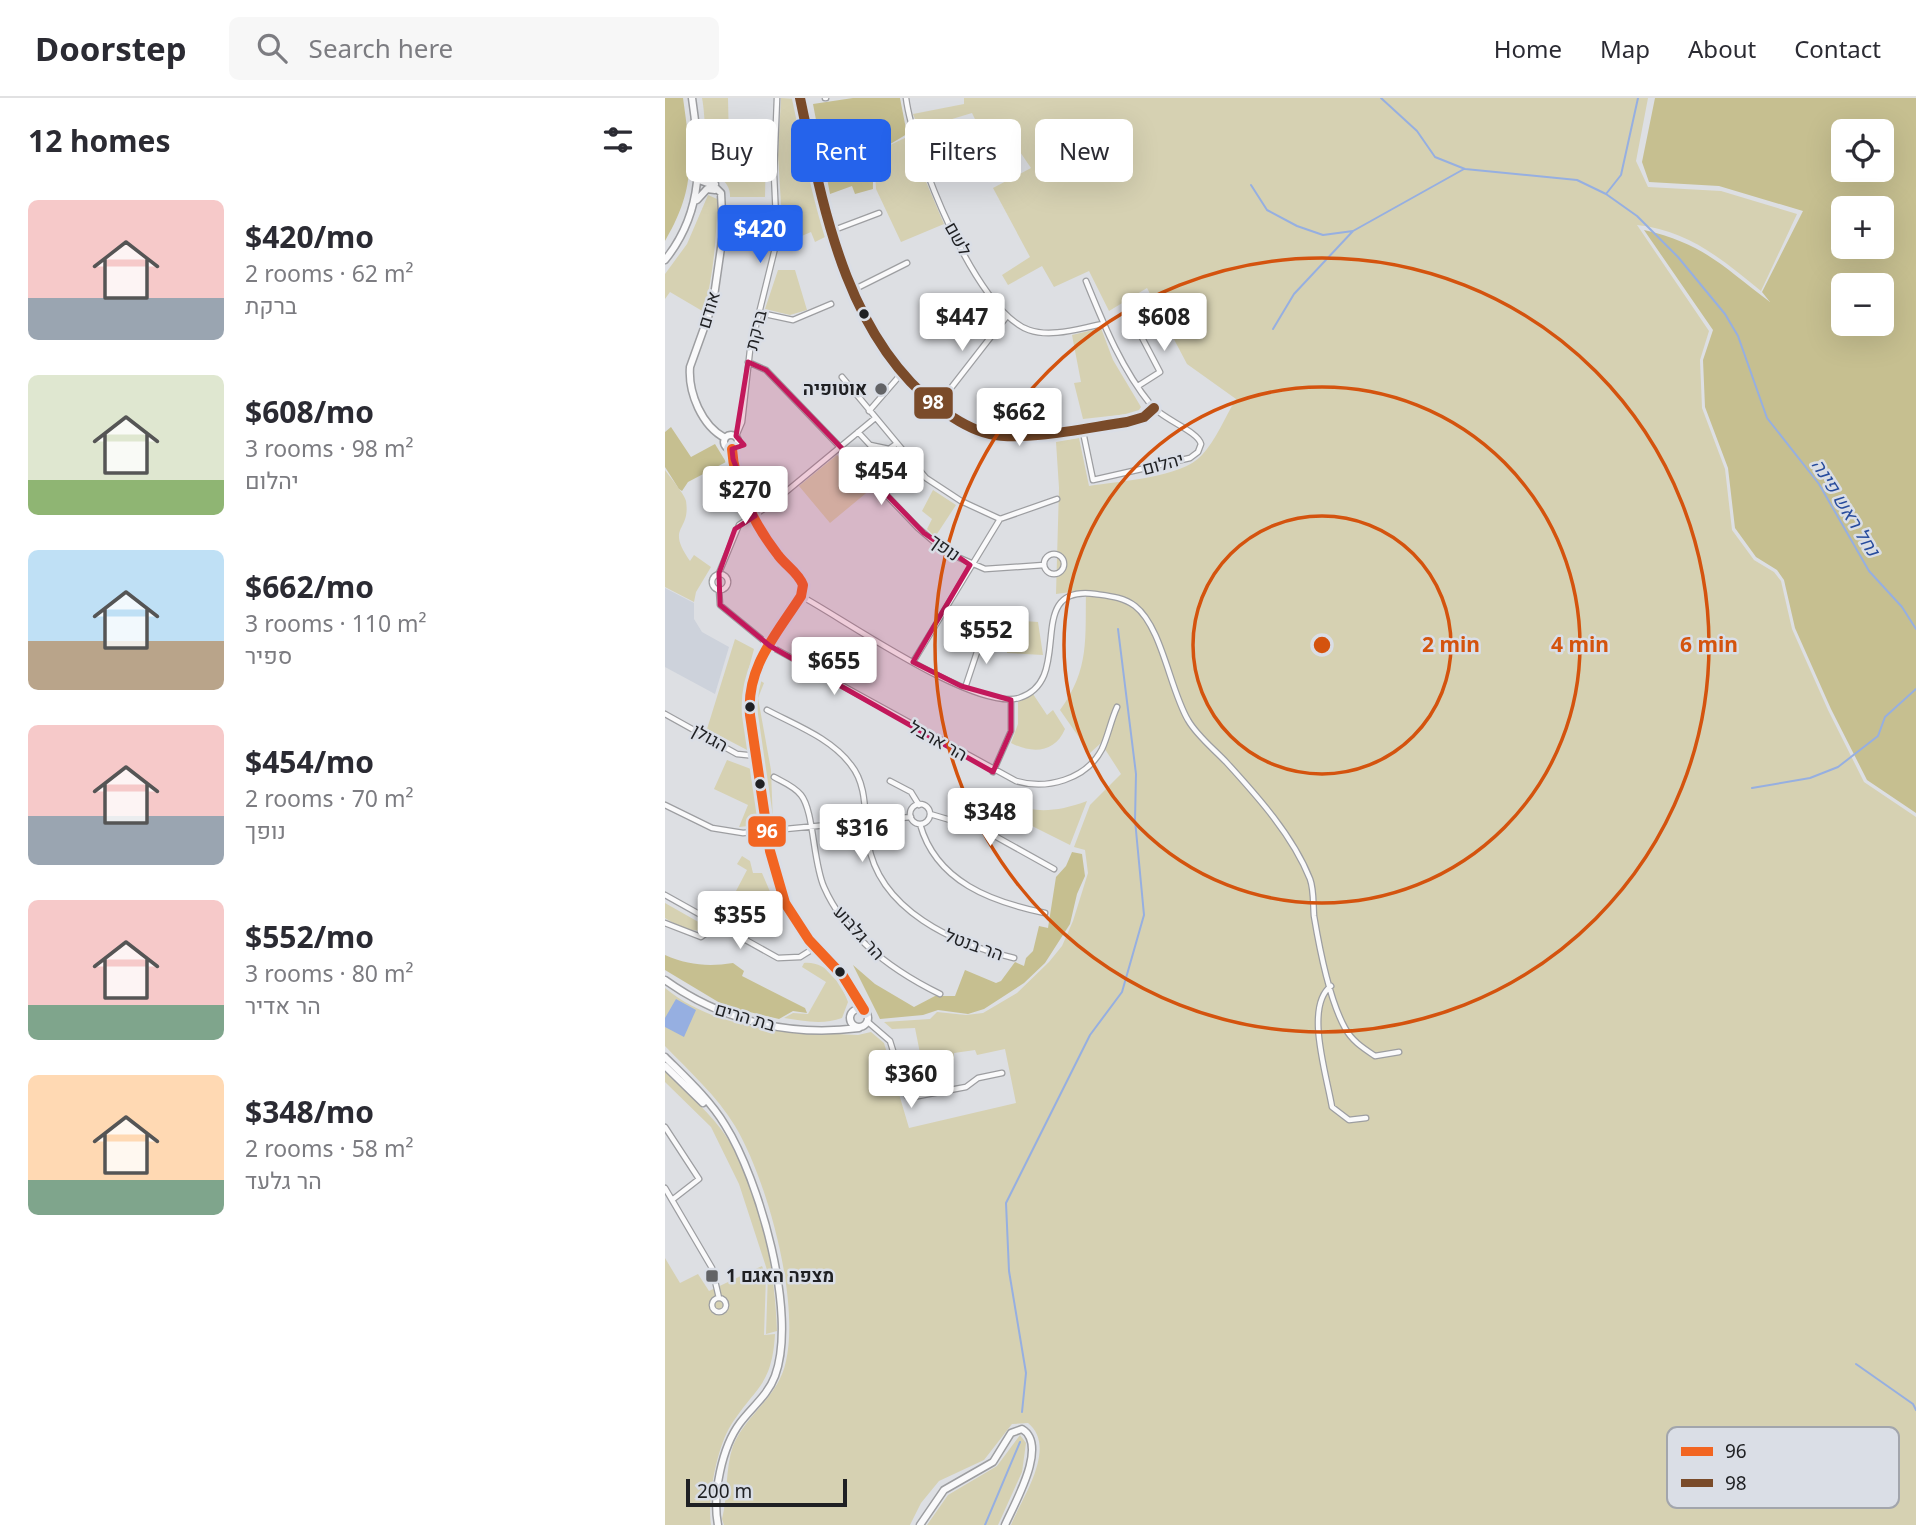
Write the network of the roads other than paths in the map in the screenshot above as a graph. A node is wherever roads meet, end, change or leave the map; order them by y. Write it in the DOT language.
graph roads {
  1 [pos="692,98"];
  2 [pos="778,98"];
  3 [pos="800,98"];
  4 [pos="906,98"];
  5 [pos="695,119"];
  6 [pos="699,182"];
  7 [pos="703,182"];
  8 [pos="715,182"];
  9 [pos="720,191"];
  10 [pos="694,205"];
  11 [pos="879,213"];
  12 [pos="834,230"];
  13 [pos="665,260"];
  14 [pos="907,263"];
  15 [pos="1086,281"];
  16 [pos="853,290"];
  17 [pos="831,304"];
  18 [pos="1126,307"];
  19 [pos="760,313"];
  20 [pos="1007,316"];
  21 [pos="1103,324"];
  22 [pos="748,362"];
  23 [pos="902,373"];
  24 [pos="842,377"];
  25 [pos="1138,386"];
  26 [pos="937,406"];
  27 [pos="1154,408"];
  28 [pos="869,411"];
  29 [pos="874,419"];
  30 [pos="1082,428"];
  31 [pos="858,432"];
  32 [pos="736,436"];
  33 [pos="725,438"];
  34 [pos="896,444"];
  35 [pos="840,448"];
  36 [pos="732,449"];
  37 [pos="1057,499"];
  38 [pos="755,517"];
  39 [pos="1000,519"];
  40 [pos="970,565"];
  41 [pos="1044,565"];
  42 [pos="719,573"];
  43 [pos="719,590"];
  44 [pos="801,596"];
  45 [pos="982,637"];
  46 [pos="770,646"];
  47 [pos="913,662"];
  48 [pos="965,688"];
  49 [pos="1011,699"];
  50 [pos="1117,707"];
  51 [pos="767,710"];
  52 [pos="665,714"];
  53 [pos="756,755"];
  54 [pos="993,772"];
  55 [pos="774,777"];
  56 [pos="890,780"];
  57 [pos="665,805"];
  58 [pos="919,805"];
  59 [pos="930,814"];
  60 [pos="911,817"];
  61 [pos="866,821"];
  62 [pos="921,824"];
  63 [pos="810,826"];
  64 [pos="768,830"];
  65 [pos="1054,869"];
  66 [pos="665,895"];
  67 [pos="1045,913"];
  68 [pos="665,923"];
  69 [pos="718,925"];
  70 [pos="816,947"];
  71 [pos="1014,958"];
  72 [pos="665,981"];
  73 [pos="1331,986"];
  74 [pos="852,990"];
  75 [pos="940,994"];
  76 [pos="864,1010"];
  77 [pos="852,1013"];
  78 [pos="868,1022"];
  79 [pos="833,1028"];
  80 [pos="859,1028"];
  81 [pos="1399,1052"];
  82 [pos="665,1057"];
  83 [pos="665,1066"];
  84 [pos="1002,1073"];
  85 [pos="1366,1118"];
  86 [pos="665,1127"];
  87 [pos="735,1142"];
  88 [pos="665,1188"];
  89 [pos="672,1200"];
  90 [pos="719,1298"];
  91 [pos="718,1525"];
  92 [pos="920,1525"];
  93 [pos="1005,1525"];
  1 -- 5 [label="street"];
  2 -- 19 [label="street, ברקת"];
  3 -- 12 [label="street"];
  4 -- 20 [label="street, לשם"];
  6 -- 10 [label="street"];
  7 -- 9 [label="street"];
  8 -- 9 [label="street"];
  9 -- 10 [label="street"];
  9 -- 33 [label="street, אודם"];
  10 -- 13 [label="street"];
  11 -- 12 [label="street"];
  12 -- 16 [label="street"];
  14 -- 16 [label="street"];
  15 -- 21 [label="street, יהלום"];
  16 -- 23 [label="street"];
  17 -- 19 [label="street"];
  18 -- 25 [label="street"];
  19 -- 22 [label="street, ברקת"];
  20 -- 21 [label="street, לשם"];
  20 -- 26 [label="street"];
  21 -- 25 [label="street, יהלום"];
  22 -- 32 [label="street, ברקת"];
  22 -- 35 [label="street, נופך"];
  23 -- 26 [label="street"];
  23 -- 28 [label="street"];
  24 -- 28 [label="street"];
  25 -- 27 [label="street, יהלום"];
  26 -- 30 [label="street"];
  27 -- 30 [label="street"];
  27 -- 30 [label="street, יהלום"];
  28 -- 29 [label="street"];
  29 -- 31 [label="street"];
  29 -- 34 [label="street"];
  31 -- 34 [label="street"];
  31 -- 35 [label="street"];
  32 -- 33 [label="street"];
  32 -- 36 [label="street"];
  33 -- 36 [label="street, אודם"];
  34 -- 39 [label="street"];
  35 -- 38 [label="street"];
  35 -- 40 [label="street, נופך"];
  36 -- 38 [label="street"];
  37 -- 39 [label="street"];
  38 -- 42 [label="street"];
  38 -- 44 [label="street"];
  39 -- 40 [label="street"];
  40 -- 41 [label="street, נופך"];
  40 -- 47 [label="street"];
  41 -- 41 [label="street"];
  42 -- 43 [label="street"];
  42 -- 43 [label="street"];
  43 -- 46 [label="street, הר ארבל"];
  44 -- 46 [label="street"];
  44 -- 47 [label="street"];
  45 -- 48 [label="street"];
  46 -- 53 [label="street"];
  46 -- 54 [label="street, הר ארבל"];
  47 -- 48 [label="street"];
  48 -- 49 [label="street"];
  49 -- 54 [label="street"];
  49 -- 73 [label="street"];
  50 -- 54 [label="street, הר ארבל"];
  51 -- 61 [label="street, הר בנטל"];
  52 -- 53 [label="street, הגולן"];
  53 -- 64 [label="street"];
  55 -- 63 [label="street, הר גלבוע"];
  56 -- 58 [label="street"];
  57 -- 64 [label="street"];
  58 -- 59 [label="street"];
  58 -- 60 [label="street"];
  59 -- 62 [label="street"];
  59 -- 65 [label="street"];
  60 -- 61 [label="street"];
  60 -- 62 [label="street"];
  61 -- 63 [label="street"];
  61 -- 71 [label="street, הר בנטל"];
  62 -- 67 [label="street"];
  63 -- 64 [label="street"];
  63 -- 75 [label="street, הר גלבוע"];
  64 -- 70 [label="street"];
  66 -- 69 [label="street"];
  68 -- 69 [label="street"];
  69 -- 70 [label="street"];
  70 -- 74 [label="street"];
  72 -- 79 [label="street, בת הרים"];
  73 -- 81 [label="street"];
  73 -- 85 [label="street"];
  74 -- 76 [label="street"];
  74 -- 77 [label="street"];
  76 -- 77 [label="street"];
  76 -- 78 [label="street"];
  77 -- 79 [label="street"];
  77 -- 80 [label="street"];
  78 -- 80 [label="street"];
  78 -- 84 [label="street"];
  79 -- 80 [label="street, בת הרים"];
  82 -- 87 [label="street"];
  83 -- 87 [label="street"];
  86 -- 89 [label="street"];
  87 -- 91 [label="street"];
  88 -- 89 [label="street"];
  89 -- 90 [label="street"];
  92 -- 93 [label="street"];
}
